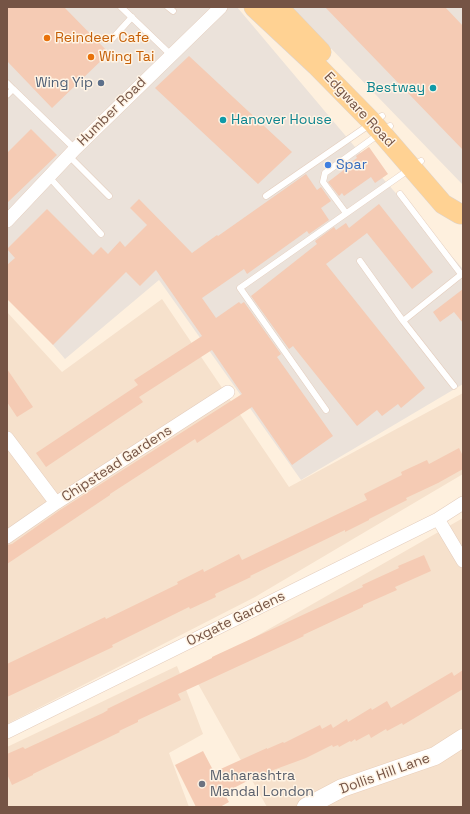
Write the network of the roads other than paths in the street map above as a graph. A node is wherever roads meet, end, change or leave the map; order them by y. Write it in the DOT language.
graph roads {
  1 [pos="121,7"];
  2 [pos="221,7"];
  3 [pos="254,7"];
  4 [pos="278,7"];
  5 [pos="132,17"];
  6 [pos="112,39"];
  7 [pos="170,54"];
  8 [pos="7,83"];
  9 [pos="13,89"];
  10 [pos="7,95"];
  11 [pos="381,124"];
  12 [pos="72,152"];
  13 [pos="416,164"];
  14 [pos="49,177"];
  15 [pos="400,194"];
  16 [pos="109,196"];
  17 [pos="266,196"];
  18 [pos="346,213"];
  19 [pos="462,214"];
  20 [pos="7,221"];
  21 [pos="101,234"];
  22 [pos="360,262"];
  23 [pos="462,273"];
  24 [pos="403,321"];
  25 [pos="454,386"];
  26 [pos="228,392"];
  27 [pos="326,410"];
  28 [pos="7,438"];
  29 [pos="56,503"];
  30 [pos="463,503"];
  31 [pos="438,519"];
  32 [pos="7,537"];
  33 [pos="463,561"];
  34 [pos="7,732"];
  35 [pos="463,738"];
  36 [pos="306,807"];
  1 -- 5 [label="lane"];
  2 -- 7 [label="street, Humber Road"];
  3 -- 11 [label="main road, Edgware Road"];
  4 -- 11 [label="main road, Edgware Road"];
  5 -- 6 [label="lane"];
  5 -- 7 [label="lane"];
  7 -- 12 [label="street, Humber Road"];
  8 -- 9 [label="lane"];
  9 -- 10 [label="lane"];
  9 -- 12 [label="lane"];
  11 -- 13 [label="main road, Edgware Road"];
  11 -- 17 [label="lane"];
  11 -- 18 [label="lane"];
  12 -- 14 [label="street, Humber Road"];
  12 -- 16 [label="lane"];
  13 -- 18 [label="lane"];
  13 -- 19 [label="main road, Edgware Road"];
  14 -- 20 [label="street, Humber Road"];
  14 -- 21 [label="lane"];
  15 -- 23 [label="lane"];
  18 -- 27 [label="lane"];
  22 -- 24 [label="lane"];
  23 -- 24 [label="lane"];
  24 -- 25 [label="lane"];
  26 -- 29 [label="street, Chipstead Gardens"];
  28 -- 29 [label="street"];
  29 -- 32 [label="street, Chipstead Gardens"];
  30 -- 31 [label="street, Oxgate Gardens"];
  31 -- 33 [label="street"];
  31 -- 34 [label="street, Oxgate Gardens"];
  35 -- 36 [label="street, Dollis Hill Lane"];
}
